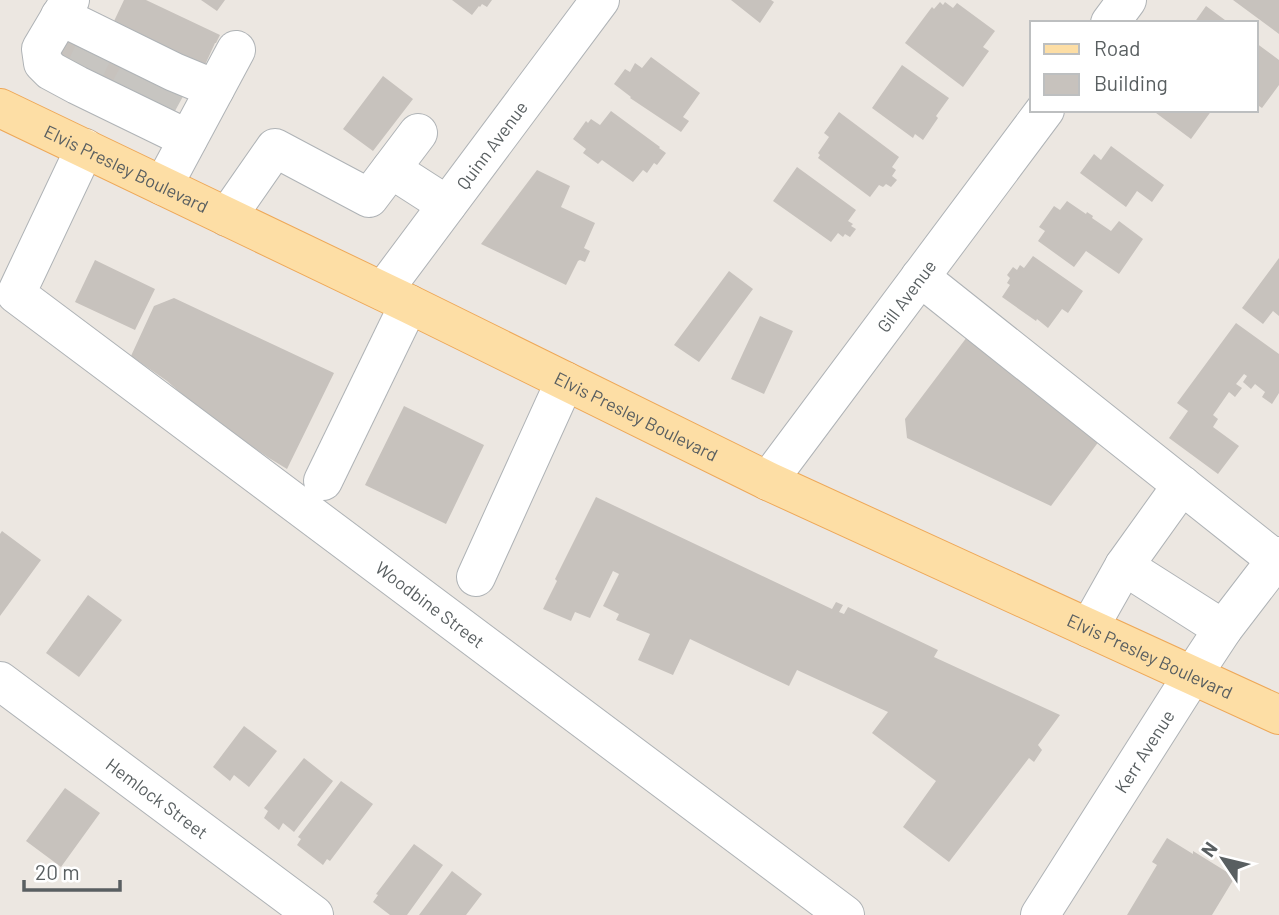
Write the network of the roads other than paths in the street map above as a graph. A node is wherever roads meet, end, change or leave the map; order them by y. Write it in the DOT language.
graph roads {
  1 [pos="600,0"];
  2 [pos="1128,0"];
  3 [pos="65,8"];
  4 [pos="1112,21"];
  5 [pos="236,50"];
  6 [pos="90,59"];
  7 [pos="149,87"];
  8 [pos="215,89"];
  9 [pos="0,108"];
  10 [pos="1044,112"];
  11 [pos="418,133"];
  12 [pos="188,139"];
  13 [pos="85,148"];
  14 [pos="391,169"];
  15 [pos="163,186"];
  16 [pos="447,205"];
  17 [pos="227,216"];
  18 [pos="920,277"];
  19 [pos="396,298"];
  20 [pos="565,381"];
  21 [pos="323,481"];
  22 [pos="768,481"];
  23 [pos="1182,485"];
  24 [pos="1277,558"];
  25 [pos="1125,566"];
  26 [pos="476,577"];
  27 [pos="1089,628"];
  28 [pos="1223,629"];
  29 [pos="1192,676"];
  30 [pos="0,681"];
  31 [pos="1279,715"];
  32 [pos="314,915"];
  33 [pos="845,915"];
  34 [pos="1040,915"];
  1 -- 16 [label="street, Quinn Avenue"];
  2 -- 4 [label="street"];
  3 -- 6 [label="street"];
  3 -- 6 [label="street"];
  5 -- 8 [label="street"];
  6 -- 7 [label="street"];
  6 -- 7 [label="street"];
  7 -- 8 [label="street"];
  7 -- 12 [label="street"];
  8 -- 12 [label="street"];
  9 -- 13 [label="main road, Elvis Presley Boulevard"];
  10 -- 18 [label="street, Gill Avenue"];
  11 -- 14 [label="street"];
  12 -- 15 [label="street"];
  13 -- 15 [label="main road, Elvis Presley Boulevard"];
  13 -- 33 [label="street, Woodbine Street"];
  14 -- 16 [label="street"];
  14 -- 17 [label="street"];
  15 -- 17 [label="main road, Elvis Presley Boulevard"];
  16 -- 19 [label="street, Quinn Avenue"];
  17 -- 19 [label="main road, Elvis Presley Boulevard"];
  18 -- 22 [label="street, Gill Avenue"];
  18 -- 23 [label="street"];
  19 -- 20 [label="main road, Elvis Presley Boulevard"];
  19 -- 21 [label="street, Quinn Avenue"];
  20 -- 22 [label="main road, Elvis Presley Boulevard"];
  20 -- 26 [label="street"];
  22 -- 27 [label="main road, Elvis Presley Boulevard"];
  23 -- 24 [label="street"];
  23 -- 25 [label="street"];
  24 -- 28 [label="street, Kerr Avenue"];
  25 -- 27 [label="street"];
  25 -- 28 [label="street"];
  27 -- 29 [label="main road, Elvis Presley Boulevard"];
  28 -- 29 [label="street, Kerr Avenue"];
  29 -- 31 [label="main road, Elvis Presley Boulevard"];
  29 -- 34 [label="street, Kerr Avenue"];
  30 -- 32 [label="street, Hemlock Street"];
}
